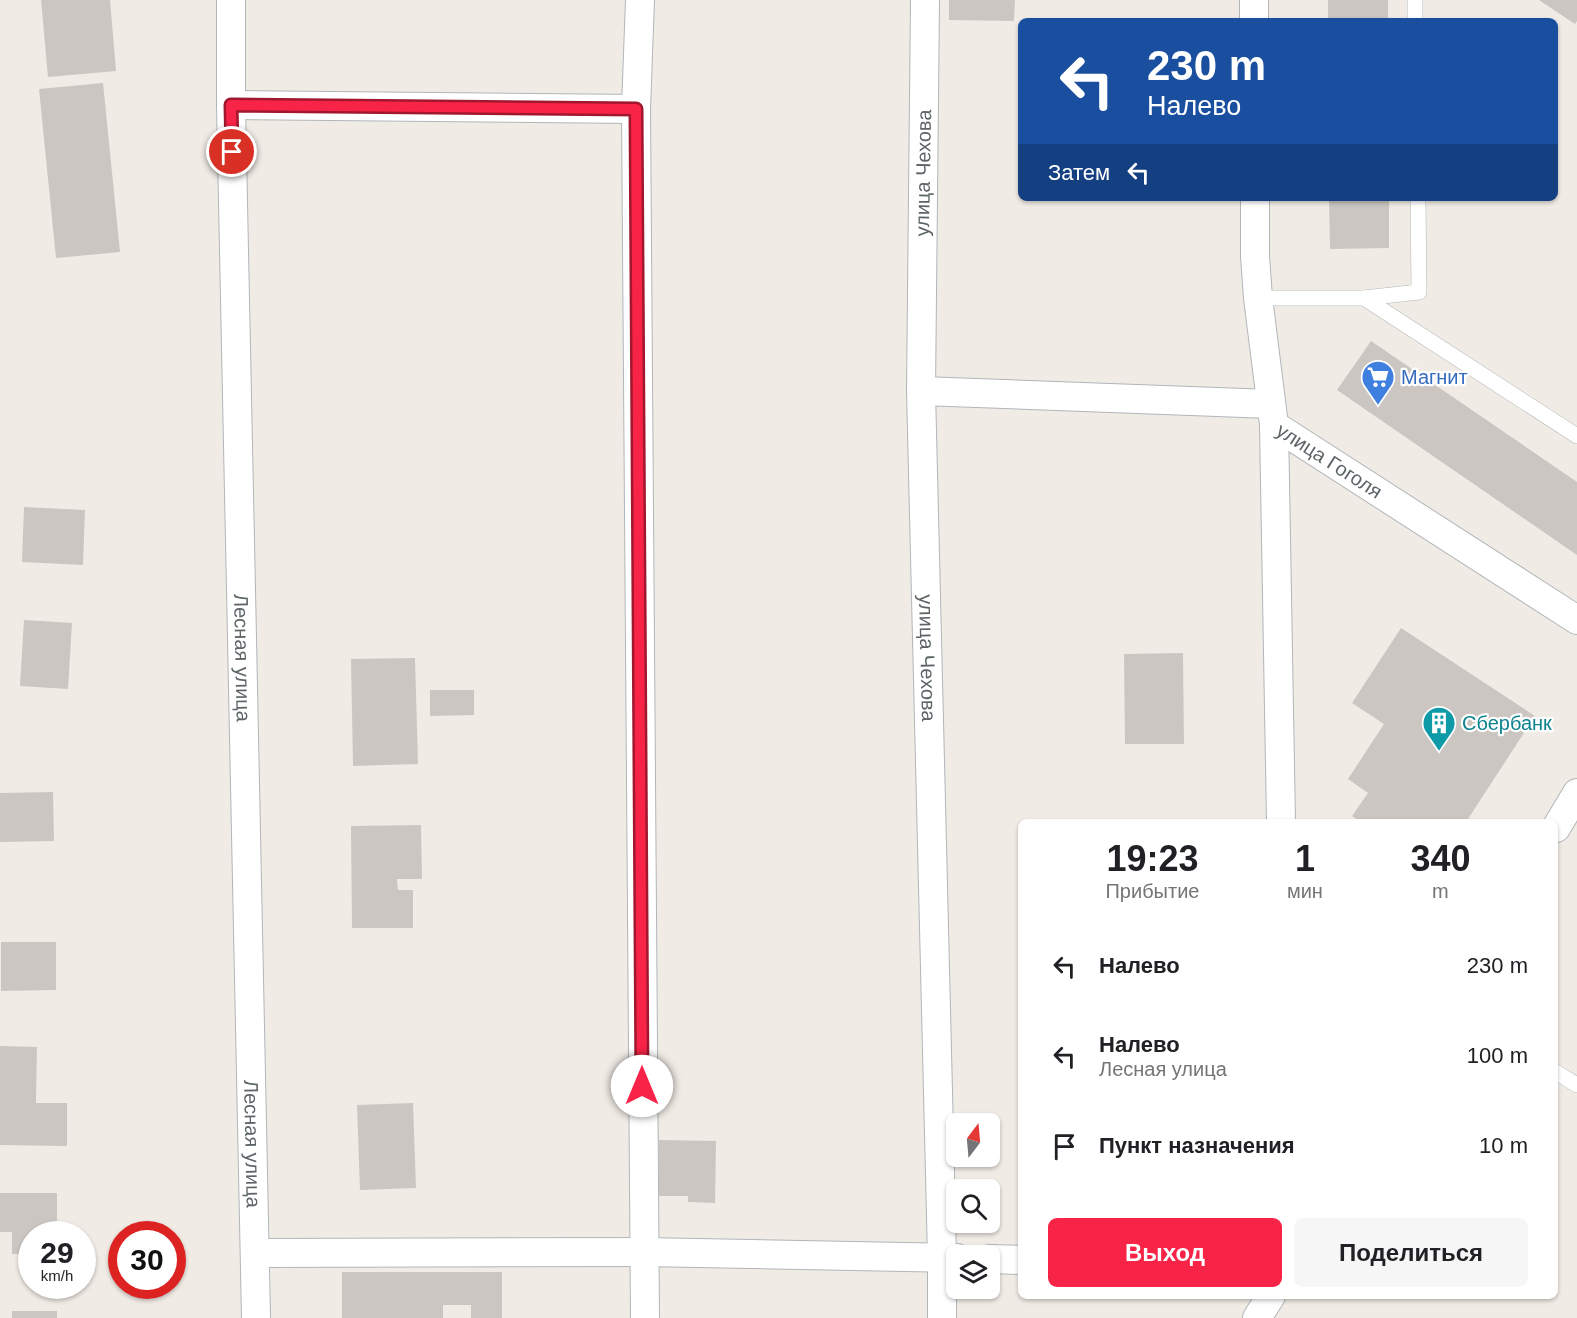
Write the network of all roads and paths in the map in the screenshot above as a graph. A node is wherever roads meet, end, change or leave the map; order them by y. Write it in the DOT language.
graph roads {
  1 [pos="231,0"];
  2 [pos="640,0"];
  3 [pos="925,0"];
  4 [pos="1254,0"];
  5 [pos="1415,0"];
  6 [pos="1254,18"];
  7 [pos="1415,18"];
  8 [pos="231,105"];
  9 [pos="636,109"];
  10 [pos="1255,201"];
  11 [pos="1418,201"];
  12 [pos="1258,298"];
  13 [pos="1364,298"];
  14 [pos="921,392"];
  15 [pos="1272,414"];
  16 [pos="1577,436"];
  17 [pos="1577,620"];
  18 [pos="1577,793"];
  19 [pos="1281,819"];
  20 [pos="1558,825"];
  21 [pos="1558,1073"];
  22 [pos="1577,1085"];
  23 [pos="950,1245"];
  24 [pos="644,1252"];
  25 [pos="255,1253"];
  26 [pos="946,1258"];
  27 [pos="1000,1259"];
  28 [pos="1018,1260"];
  29 [pos="946,1288"];
  30 [pos="1269,1299"];
  31 [pos="256,1318"];
  32 [pos="645,1318"];
  33 [pos="942,1318"];
  34 [pos="1257,1318"];
  1 -- 8 [label="street, Лесная улица"];
  2 -- 9 [label="street"];
  3 -- 14 [label="street, улица Чехова"];
  4 -- 6 [label="street"];
  5 -- 7 [label="lane"];
  8 -- 9 [label="street"];
  8 -- 25 [label="street, Лесная улица"];
  9 -- 24 [label="street"];
  10 -- 12 [label="street, улица Гоголя"];
  11 -- 13 [label="lane"];
  12 -- 13 [label="lane"];
  12 -- 15 [label="street, улица Гоголя"];
  13 -- 16 [label="lane"];
  14 -- 15 [label="street"];
  14 -- 23 [label="street, улица Чехова"];
  15 -- 17 [label="street, улица Гоголя"];
  15 -- 19 [label="street"];
  18 -- 20 [label="street"];
  21 -- 22 [label="lane"];
  24 -- 25 [label="street"];
  24 -- 26 [label="street"];
  24 -- 32 [label="street"];
  25 -- 31 [label="street, Лесная улица"];
  27 -- 28 [label="street"];
  29 -- 33 [label="street, улица Чехова"];
  30 -- 34 [label="street"];
}
